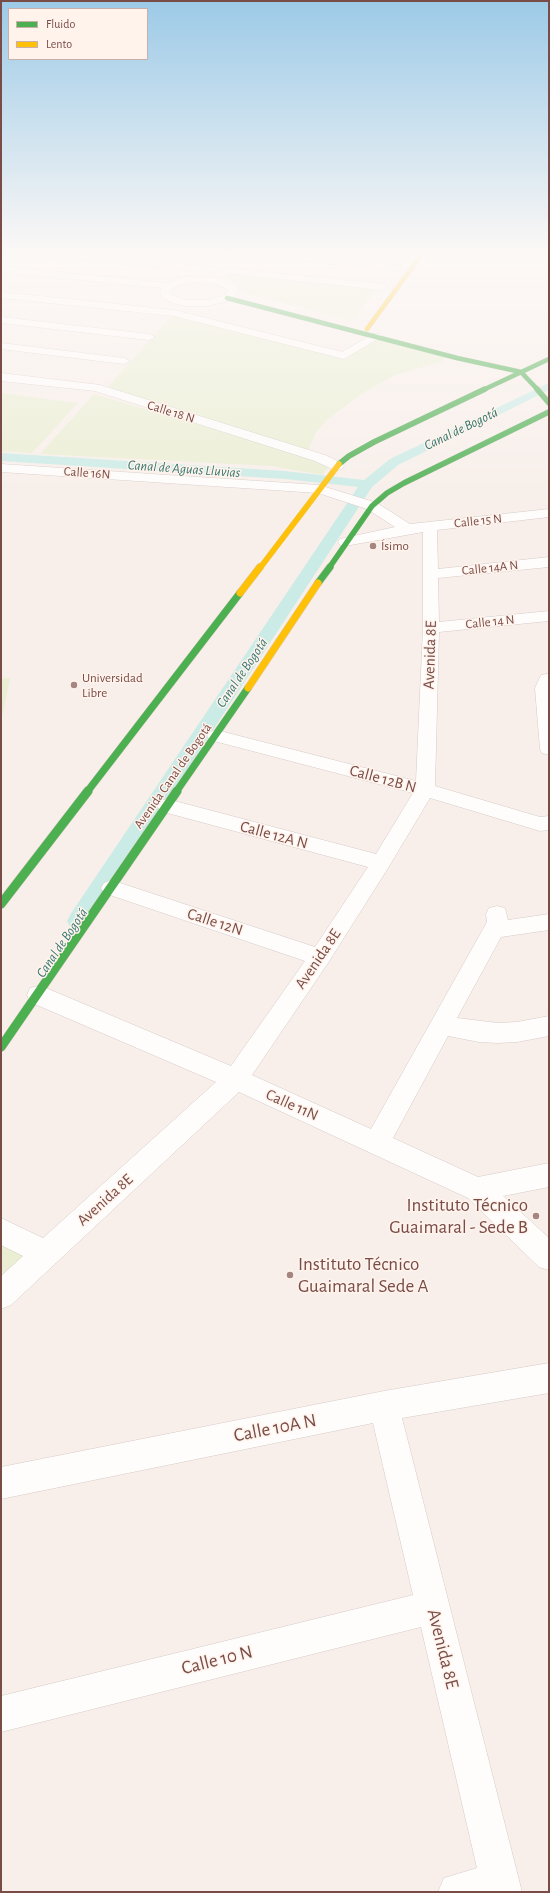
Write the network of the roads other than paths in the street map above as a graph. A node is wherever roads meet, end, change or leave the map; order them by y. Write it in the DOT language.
graph roads {
  1 [pos="148,338"];
  2 [pos="274,338"];
  3 [pos="373,338"];
  4 [pos="386,338"];
  5 [pos="401,338"];
  6 [pos="1,346"];
  7 [pos="549,359"];
  8 [pos="124,361"];
  9 [pos="525,372"];
  10 [pos="1,377"];
  11 [pos="96,388"];
  12 [pos="549,390"];
  13 [pos="549,403"];
  14 [pos="549,412"];
  15 [pos="1,468"];
  16 [pos="335,469"];
  17 [pos="323,488"];
  18 [pos="367,504"];
  19 [pos="547,517"];
  20 [pos="430,526"];
  21 [pos="407,529"];
  22 [pos="345,542"];
  23 [pos="549,562"];
  24 [pos="431,574"];
  25 [pos="549,616"];
  26 [pos="432,628"];
  27 [pos="548,679"];
  28 [pos="216,736"];
  29 [pos="549,749"];
  30 [pos="425,790"];
  31 [pos="167,806"];
  32 [pos="549,823"];
  33 [pos="381,863"];
  34 [pos="111,888"];
  35 [pos="1,904"];
  36 [pos="549,922"];
  37 [pos="320,957"];
  38 [pos="38,995"];
  39 [pos="441,1025"];
  40 [pos="549,1026"];
  41 [pos="1,1047"];
  42 [pos="236,1079"];
  43 [pos="377,1143"];
  44 [pos="549,1176"];
  45 [pos="477,1189"];
  46 [pos="1,1231"];
  47 [pos="46,1254"];
  48 [pos="549,1257"];
  49 [pos="1,1295"];
  50 [pos="549,1378"];
  51 [pos="384,1406"];
  52 [pos="1,1483"];
  53 [pos="433,1607"];
  54 [pos="1,1714"];
  55 [pos="501,1887"];
  56 [pos="458,1892"];
  1 -- 8 [label="street"];
  2 -- 3 [label="street"];
  4 -- 9 [label="main road"];
  5 -- 9 [label="main road"];
  6 -- 8 [label="street"];
  7 -- 9 [label="main road"];
  8 -- 11 [label="street"];
  9 -- 12 [label="main road"];
  9 -- 13 [label="main road"];
  9 -- 16 [label="main road"];
  10 -- 11 [label="street, Calle 18 N"];
  11 -- 16 [label="street, Calle 18 N"];
  14 -- 18 [label="main road, Avenida Canal de Bogotá"];
  15 -- 17 [label="street, Calle 16N"];
  16 -- 17 [label="main road"];
  17 -- 18 [label="street, Calle 16N"];
  17 -- 35 [label="main road"];
  18 -- 21 [label="street"];
  18 -- 22 [label="main road, Avenida Canal de Bogotá"];
  19 -- 20 [label="street, Calle 15 N"];
  20 -- 21 [label="street, Calle 15 N"];
  20 -- 24 [label="street, Avenida 8E"];
  21 -- 22 [label="street, Calle 15 N"];
  22 -- 28 [label="main road, Avenida Canal de Bogotá"];
  23 -- 24 [label="street, Calle 14A N"];
  24 -- 26 [label="street, Avenida 8E"];
  25 -- 26 [label="street, Calle 14 N"];
  26 -- 30 [label="street, Avenida 8E"];
  27 -- 29 [label="street"];
  28 -- 30 [label="street, Calle 12B N"];
  28 -- 31 [label="main road, Avenida Canal de Bogotá"];
  30 -- 32 [label="street, Calle 12B N"];
  30 -- 33 [label="street, Avenida 8E"];
  31 -- 33 [label="street, Calle 12A N"];
  31 -- 34 [label="main road, Avenida Canal de Bogotá"];
  33 -- 37 [label="street, Avenida 8E"];
  34 -- 37 [label="street, Calle 12N"];
  34 -- 38 [label="main road, Avenida Canal de Bogotá"];
  36 -- 39 [label="street"];
  37 -- 42 [label="street, Avenida 8E"];
  38 -- 41 [label="main road, Avenida Canal de Bogotá"];
  38 -- 42 [label="street, Calle 11N"];
  39 -- 40 [label="street"];
  39 -- 43 [label="street"];
  42 -- 43 [label="street, Calle 11N"];
  42 -- 47 [label="street, Avenida 8E"];
  43 -- 45 [label="street, Calle 11N"];
  44 -- 45 [label="street"];
  45 -- 48 [label="street, Calle 11N"];
  46 -- 47 [label="street"];
  47 -- 49 [label="street, Avenida 8E"];
  50 -- 51 [label="street, Calle 10A N"];
  51 -- 52 [label="street, Calle 10A N"];
  51 -- 53 [label="street, Avenida 8E"];
  53 -- 54 [label="street, Calle 10 N"];
  53 -- 55 [label="street, Avenida 8E"];
  55 -- 56 [label="street"];
}
